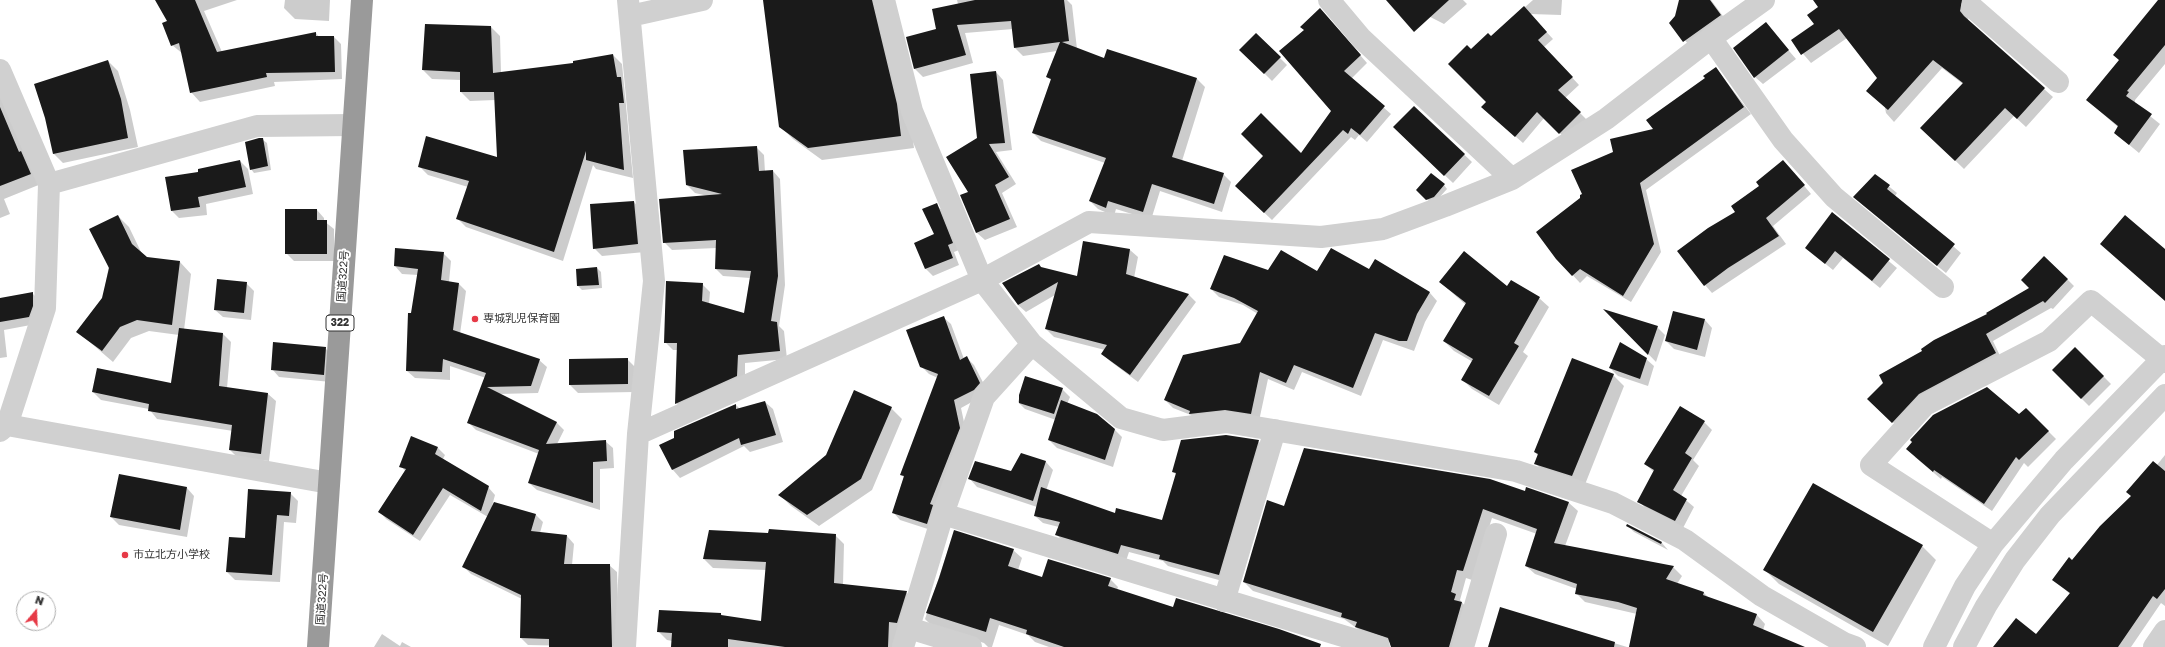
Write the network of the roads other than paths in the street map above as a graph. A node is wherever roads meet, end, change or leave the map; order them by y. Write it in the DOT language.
graph roads {
  1 [pos="362,0"];
  2 [pos="702,0"];
  3 [pos="884,0"];
  4 [pos="1329,0"];
  5 [pos="1764,0"];
  6 [pos="1972,7"];
  7 [pos="629,8"];
  8 [pos="1711,38"];
  9 [pos="0,70"];
  10 [pos="2058,82"];
  11 [pos="353,125"];
  12 [pos="1512,179"];
  13 [pos="49,184"];
  14 [pos="982,280"];
  15 [pos="1943,287"];
  16 [pos="1032,344"];
  17 [pos="2164,359"];
  18 [pos="2165,395"];
  19 [pos="4,428"];
  20 [pos="1275,430"];
  21 [pos="638,434"];
  22 [pos="329,483"];
  23 [pos="943,514"];
  24 [pos="1496,534"];
  25 [pos="1993,544"];
  26 [pos="1224,601"];
  27 [pos="2165,631"];
  28 [pos="906,638"];
  29 [pos="318,647"];
  30 [pos="625,647"];
  31 [pos="971,647"];
  32 [pos="1379,647"];
  33 [pos="1463,647"];
  34 [pos="1855,647"];
  35 [pos="1934,647"];
  36 [pos="1964,647"];
  37 [pos="2154,647"];
  1 -- 11 [label="highway, 国道322号 / 322"];
  2 -- 7 [label="street"];
  3 -- 14 [label="street"];
  4 -- 12 [label="street"];
  5 -- 8 [label="street"];
  6 -- 10 [label="street"];
  7 -- 21 [label="street"];
  8 -- 12 [label="street"];
  8 -- 15 [label="street"];
  9 -- 13 [label="street"];
  11 -- 13 [label="street"];
  11 -- 22 [label="highway, 国道322号 / 322"];
  12 -- 14 [label="street"];
  13 -- 19 [label="street"];
  14 -- 16 [label="street"];
  14 -- 21 [label="street"];
  16 -- 20 [label="street"];
  16 -- 23 [label="street"];
  17 -- 25 [label="street"];
  17 -- 25 [label="street"];
  18 -- 36 [label="street"];
  19 -- 22 [label="street"];
  20 -- 26 [label="street"];
  20 -- 34 [label="street"];
  21 -- 30 [label="street"];
  22 -- 29 [label="highway, 国道322号 / 322"];
  23 -- 26 [label="street"];
  23 -- 28 [label="street"];
  24 -- 33 [label="street"];
  25 -- 35 [label="street"];
  26 -- 32 [label="street"];
  27 -- 37 [label="street"];
  28 -- 31 [label="street"];
}
